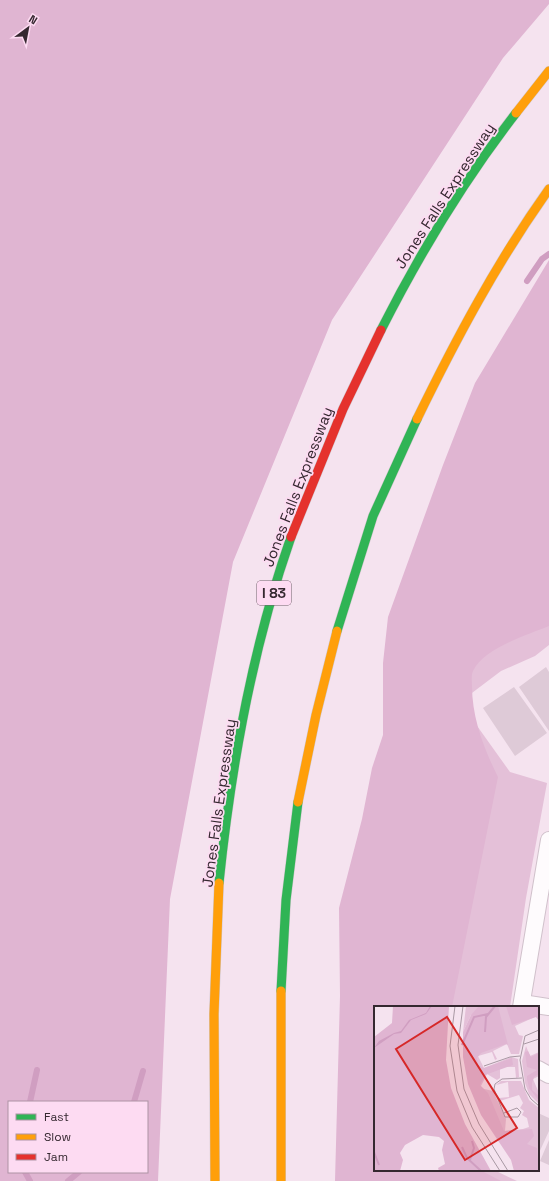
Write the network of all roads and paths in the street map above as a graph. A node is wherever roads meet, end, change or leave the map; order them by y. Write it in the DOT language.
graph roads {
  1 [pos="549,71"];
  2 [pos="549,189"];
  3 [pos="549,840"];
  4 [pos="522,1005"];
  5 [pos="539,1007"];
  6 [pos="549,1008"];
  7 [pos="539,1070"];
  8 [pos="549,1075"];
  9 [pos="215,1181"];
  10 [pos="281,1181"];
  1 -- 9 [label="highway, Jones Falls Expressway / I 83"];
  2 -- 10 [label="highway"];
  3 -- 4 [label="street"];
  5 -- 6 [label="street"];
  7 -- 8 [label="street"];
}
